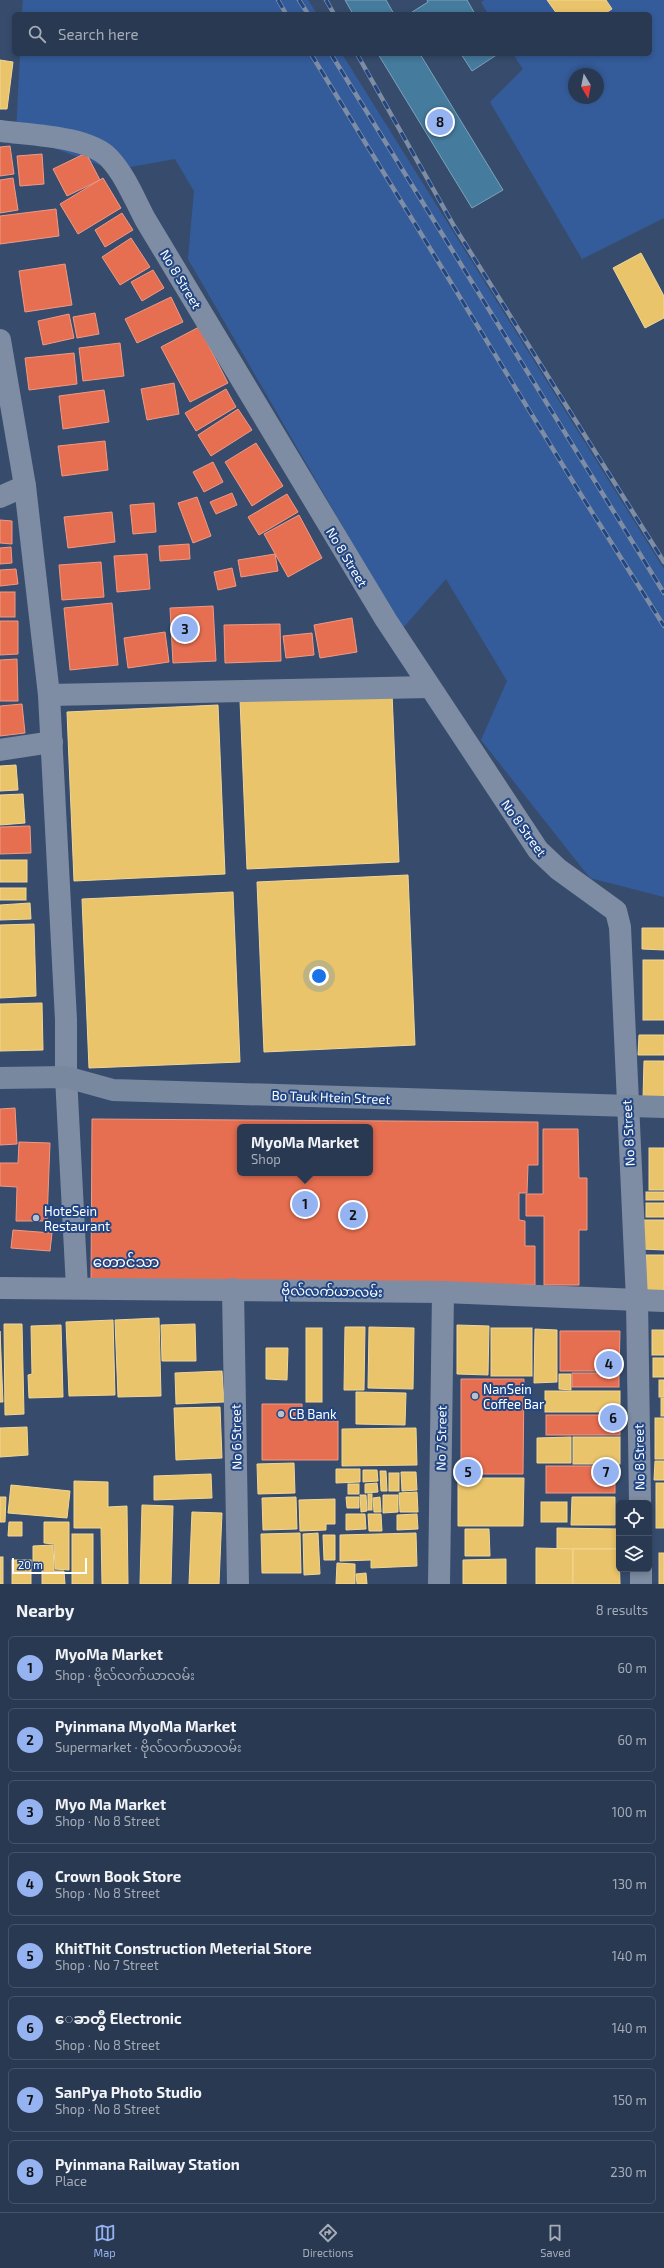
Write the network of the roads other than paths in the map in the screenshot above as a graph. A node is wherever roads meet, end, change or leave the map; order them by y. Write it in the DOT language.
graph roads {
  1 [pos="0,131"];
  2 [pos="0,340"];
  3 [pos="25,486"];
  4 [pos="0,497"];
  5 [pos="429,686"];
  6 [pos="49,695"];
  7 [pos="52,742"];
  8 [pos="0,750"];
  9 [pos="66,1077"];
  10 [pos="0,1078"];
  11 [pos="626,1107"];
  12 [pos="664,1107"];
  13 [pos="0,1288"];
  14 [pos="77,1288"];
  15 [pos="233,1289"];
  16 [pos="443,1292"];
  17 [pos="637,1300"];
  18 [pos="664,1301"];
  19 [pos="640,1500"];
  20 [pos="641,1572"];
  21 [pos="238,1584"];
  22 [pos="439,1584"];
  23 [pos="641,1584"];
  1 -- 5 [label="street, No 8 Street"];
  2 -- 3 [label="street"];
  3 -- 4 [label="street"];
  3 -- 6 [label="street"];
  5 -- 6 [label="street"];
  5 -- 11 [label="street, No 8 Street"];
  6 -- 7 [label="street"];
  7 -- 8 [label="street"];
  7 -- 9 [label="street"];
  9 -- 10 [label="street, Bo Tauk Htein Street"];
  9 -- 11 [label="street, Bo Tauk Htein Street"];
  9 -- 14 [label="street"];
  11 -- 12 [label="street, Bo Tauk Htein Street"];
  11 -- 17 [label="street, No 8 Street"];
  13 -- 14 [label="street, ဗိုလ်လက်ယာလမ်း"];
  14 -- 15 [label="street, ဗိုလ်လက်ယာလမ်း"];
  15 -- 16 [label="street, ဗိုလ်လက်ယာလမ်း"];
  15 -- 21 [label="street, No 6 Street"];
  16 -- 17 [label="street, ဗိုလ်လက်ယာလမ်း"];
  16 -- 22 [label="street, No 7 Street"];
  17 -- 18 [label="street, ဗိုလ်လက်ယာလမ်း"];
  17 -- 19 [label="street, No 8 Street"];
  20 -- 23 [label="street"];
}
